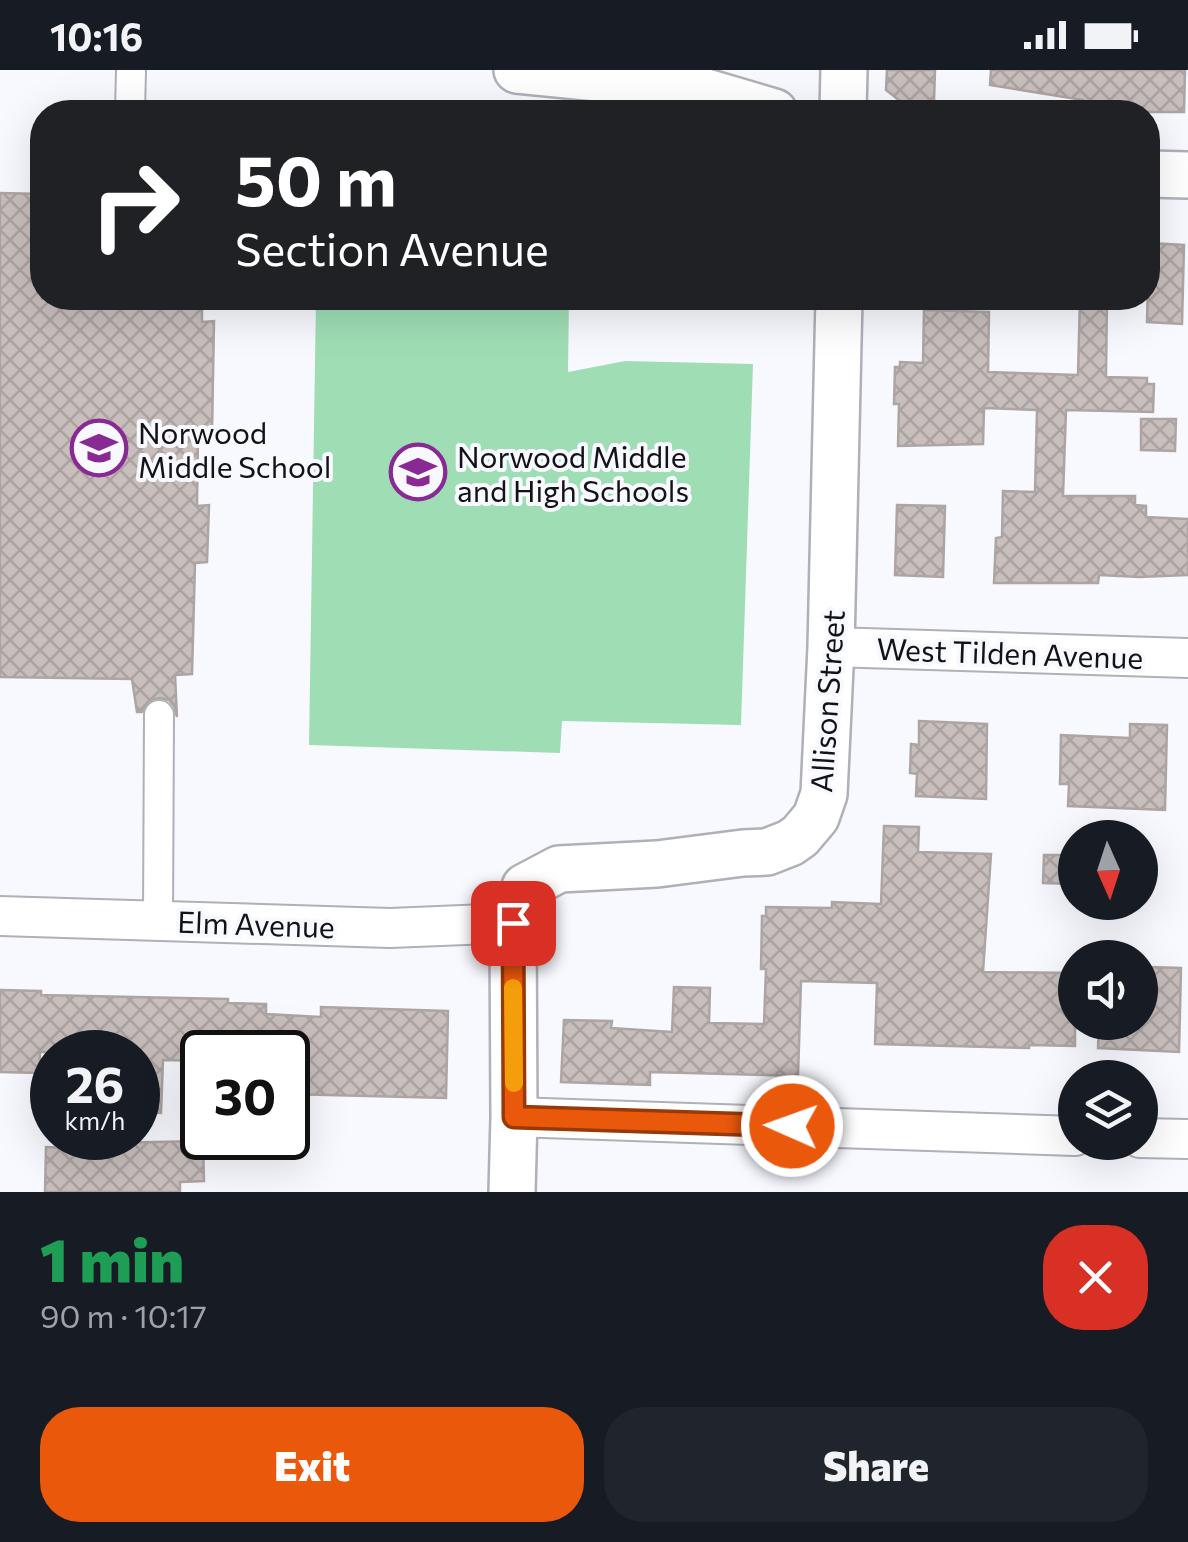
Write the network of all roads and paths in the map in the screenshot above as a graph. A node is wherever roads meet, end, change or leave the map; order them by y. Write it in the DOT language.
graph roads {
  1 [pos="132,70"];
  2 [pos="517,70"];
  3 [pos="844,70"];
  4 [pos="131,100"];
  5 [pos="733,100"];
  6 [pos="843,100"];
  7 [pos="1160,174"];
  8 [pos="1188,175"];
  9 [pos="839,310"];
  10 [pos="832,646"];
  11 [pos="1188,658"];
  12 [pos="159,715"];
  13 [pos="0,916"];
  14 [pos="158,920"];
  15 [pos="513,923"];
  16 [pos="514,1117"];
  17 [pos="1058,1135"];
  18 [pos="1158,1138"];
  19 [pos="1188,1139"];
  20 [pos="512,1192"];
  1 -- 4 [label="street"];
  2 -- 5 [label="street"];
  3 -- 6 [label="street"];
  7 -- 8 [label="street"];
  9 -- 10 [label="street, Allison Street"];
  10 -- 11 [label="street, West Tilden Avenue"];
  10 -- 15 [label="street, Allison Street"];
  12 -- 14 [label="street"];
  13 -- 14 [label="street, Elm Avenue"];
  14 -- 15 [label="street, Elm Avenue"];
  15 -- 16 [label="street"];
  16 -- 17 [label="street"];
  16 -- 20 [label="street"];
  18 -- 19 [label="street"];
}
